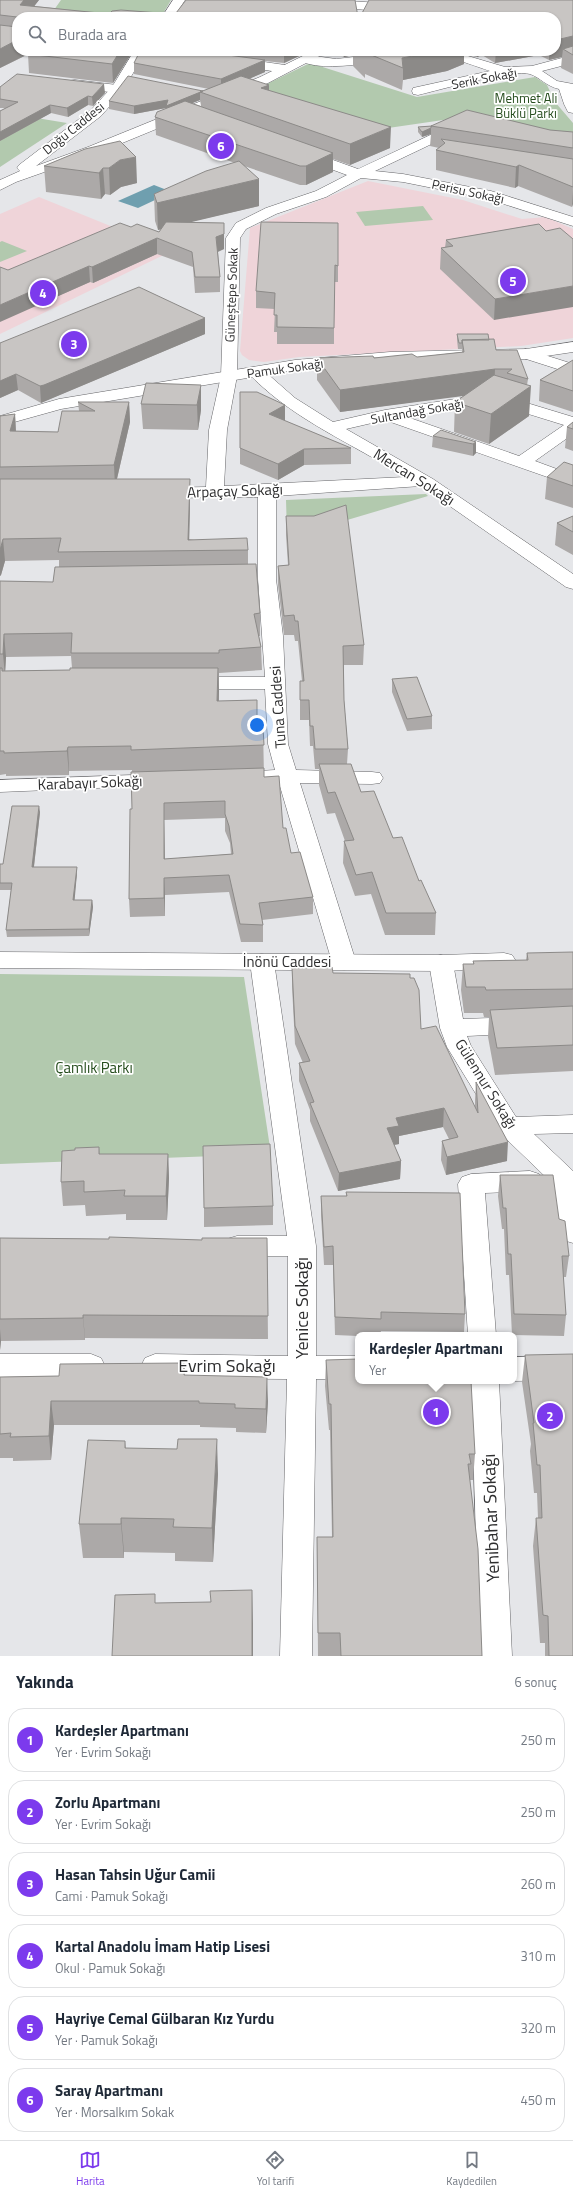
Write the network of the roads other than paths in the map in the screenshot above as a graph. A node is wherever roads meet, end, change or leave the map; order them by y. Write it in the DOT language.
graph roads {
  1 [pos="179,0"];
  2 [pos="284,0"];
  3 [pos="365,2"];
  4 [pos="171,12"];
  5 [pos="403,12"];
  6 [pos="137,56"];
  7 [pos="313,56"];
  8 [pos="397,56"];
  9 [pos="455,56"];
  10 [pos="307,59"];
  11 [pos="573,59"];
  12 [pos="225,61"];
  13 [pos="285,69"];
  14 [pos="532,70"];
  15 [pos="506,71"];
  16 [pos="139,81"];
  17 [pos="64,82"];
  18 [pos="120,83"];
  19 [pos="569,87"];
  20 [pos="418,91"];
  21 [pos="201,92"];
  22 [pos="223,96"];
  23 [pos="573,109"];
  24 [pos="184,112"];
  25 [pos="206,120"];
  26 [pos="461,124"];
  27 [pos="50,146"];
  28 [pos="410,149"];
  29 [pos="293,151"];
  30 [pos="433,152"];
  31 [pos="58,162"];
  32 [pos="359,174"];
  33 [pos="6,183"];
  34 [pos="573,222"];
  35 [pos="573,347"];
  36 [pos="526,354"];
  37 [pos="573,369"];
  38 [pos="256,372"];
  39 [pos="229,376"];
  40 [pos="285,398"];
  41 [pos="224,401"];
  42 [pos="385,415"];
  43 [pos="0,421"];
  44 [pos="573,422"];
  45 [pos="573,426"];
  46 [pos="330,428"];
  47 [pos="521,463"];
  48 [pos="573,480"];
  49 [pos="423,481"];
  50 [pos="267,491"];
  51 [pos="215,492"];
  52 [pos="143,493"];
  53 [pos="573,583"];
  54 [pos="173,683"];
  55 [pos="276,683"];
  56 [pos="288,776"];
  57 [pos="218,778"];
  58 [pos="372,778"];
  59 [pos="179,780"];
  60 [pos="0,786"];
  61 [pos="0,960"];
  62 [pos="528,961"];
  63 [pos="262,962"];
  64 [pos="344,962"];
  65 [pos="441,963"];
  66 [pos="573,1022"];
  67 [pos="452,1028"];
  68 [pos="573,1124"];
  69 [pos="510,1126"];
  70 [pos="566,1180"];
  71 [pos="573,1233"];
  72 [pos="215,1246"];
  73 [pos="302,1246"];
  74 [pos="482,1332"];
  75 [pos="0,1366"];
  76 [pos="302,1367"];
  77 [pos="355,1368"];
  78 [pos="573,1368"];
  79 [pos="517,1369"];
  80 [pos="485,1384"];
  81 [pos="296,1656"];
  82 [pos="496,1656"];
  1 -- 4 [label="street"];
  2 -- 3 [label="street"];
  3 -- 5 [label="street"];
  6 -- 18 [label="street, Doğu Caddesi"];
  7 -- 10 [label="street"];
  8 -- 10 [label="street"];
  9 -- 15 [label="street"];
  10 -- 13 [label="street"];
  11 -- 14 [label="street, Serik Sokağı"];
  12 -- 13 [label="street"];
  13 -- 22 [label="street"];
  14 -- 15 [label="street, Serik Sokağı"];
  14 -- 19 [label="street"];
  15 -- 20 [label="street, Serik Sokağı"];
  16 -- 18 [label="street"];
  17 -- 18 [label="street"];
  18 -- 27 [label="street, Doğu Caddesi"];
  19 -- 23 [label="street"];
  21 -- 22 [label="street"];
  22 -- 24 [label="street"];
  24 -- 25 [label="street"];
  24 -- 31 [label="street"];
  26 -- 28 [label="street, Güneştepe Sokak"];
  27 -- 31 [label="street"];
  27 -- 33 [label="street, Doğu Caddesi"];
  28 -- 30 [label="street"];
  28 -- 32 [label="street, Güneştepe Sokak"];
  29 -- 32 [label="street, Perisu Sokağı"];
  31 -- 33 [label="street"];
  32 -- 34 [label="street, Perisu Sokağı"];
  32 -- 39 [label="street, Güneştepe Sokak"];
  35 -- 36 [label="street, Pamuk Sokağı"];
  36 -- 37 [label="street"];
  36 -- 38 [label="street, Pamuk Sokağı"];
  38 -- 39 [label="street, Pamuk Sokağı"];
  38 -- 40 [label="street, Mercan Sokağı"];
  39 -- 41 [label="street, Güneştepe Sokak"];
  39 -- 43 [label="street, Pamuk Sokağı"];
  40 -- 41 [label="street"];
  40 -- 46 [label="street, Mercan Sokağı"];
  41 -- 51 [label="street, Güneştepe Sokak"];
  42 -- 44 [label="street, Sultandağ Sokağı"];
  42 -- 46 [label="street, Sultandağ Sokağı"];
  42 -- 47 [label="street"];
  45 -- 47 [label="street"];
  46 -- 49 [label="street, Mercan Sokağı"];
  47 -- 48 [label="street"];
  49 -- 50 [label="street, Arpaçay Sokağı"];
  49 -- 53 [label="street, Mercan Sokağı"];
  50 -- 51 [label="street, Arpaçay Sokağı"];
  50 -- 55 [label="street, Tuna Caddesi"];
  51 -- 52 [label="street, Arpaçay Sokağı"];
  54 -- 55 [label="street"];
  55 -- 56 [label="street, Tuna Caddesi"];
  56 -- 57 [label="street"];
  56 -- 58 [label="street"];
  56 -- 64 [label="street, Tuna Caddesi"];
  59 -- 60 [label="street, Karabayır Sokağı"];
  61 -- 63 [label="street, İnönü Caddesi"];
  62 -- 65 [label="street, İnönü Caddesi"];
  63 -- 64 [label="street, İnönü Caddesi"];
  63 -- 73 [label="street, Yenice Sokağı"];
  64 -- 65 [label="street, İnönü Caddesi"];
  65 -- 67 [label="street, Gülennur Sokağı"];
  66 -- 67 [label="street"];
  67 -- 69 [label="street, Gülennur Sokağı"];
  68 -- 69 [label="street"];
  69 -- 70 [label="street, Gülennur Sokağı"];
  70 -- 71 [label="street"];
  70 -- 74 [label="street"];
  72 -- 73 [label="street"];
  73 -- 76 [label="street, Yenice Sokağı"];
  75 -- 76 [label="street, Evrim Sokağı"];
  76 -- 77 [label="street, Evrim Sokağı"];
  76 -- 81 [label="street, Yenice Sokağı"];
  78 -- 79 [label="street"];
  80 -- 82 [label="street, Yenibahar Sokağı"];
}
